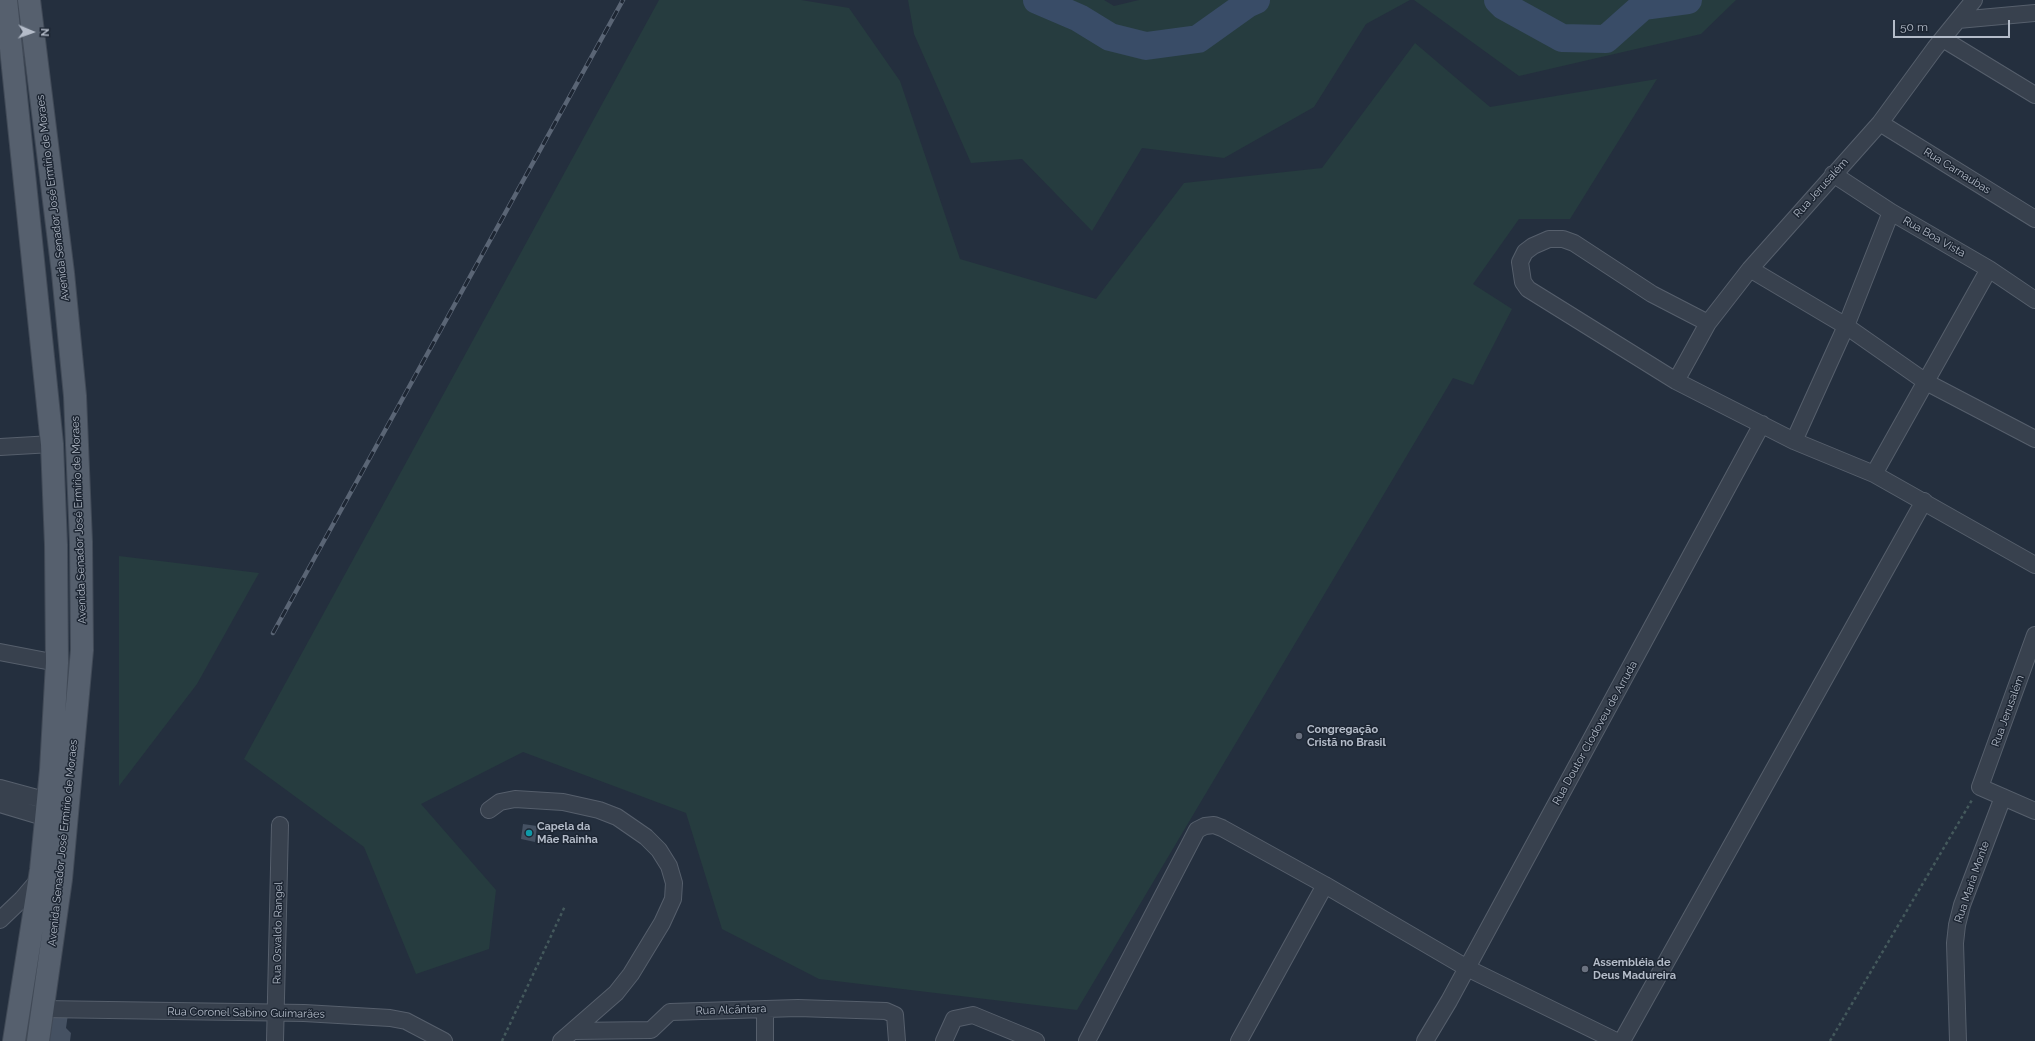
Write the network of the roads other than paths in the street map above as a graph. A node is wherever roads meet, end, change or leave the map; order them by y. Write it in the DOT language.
graph roads {
  1 [pos="6,0"];
  2 [pos="29,0"];
  3 [pos="1974,0"];
  4 [pos="2035,14"];
  5 [pos="1958,20"];
  6 [pos="1943,39"];
  7 [pos="2035,95"];
  8 [pos="1880,123"];
  9 [pos="1833,174"];
  10 [pos="1891,212"];
  11 [pos="2035,219"];
  12 [pos="1750,269"];
  13 [pos="1989,269"];
  14 [pos="2035,300"];
  15 [pos="1708,323"];
  16 [pos="1846,326"];
  17 [pos="1676,381"];
  18 [pos="1926,382"];
  19 [pos="1762,424"];
  20 [pos="2035,439"];
  21 [pos="1794,441"];
  22 [pos="52,444"];
  23 [pos="0,447"];
  24 [pos="1874,474"];
  25 [pos="1924,501"];
  26 [pos="2035,565"];
  27 [pos="2035,635"];
  28 [pos="0,652"];
  29 [pos="58,663"];
  30 [pos="0,788"];
  31 [pos="2003,797"];
  32 [pos="0,804"];
  33 [pos="47,810"];
  34 [pos="489,810"];
  35 [pos="2035,811"];
  36 [pos="280,825"];
  37 [pos="63,853"];
  38 [pos="40,879"];
  39 [pos="1325,885"];
  40 [pos="0,919"];
  41 [pos="1467,968"];
  42 [pos="44,1009"];
  43 [pos="765,1009"];
  44 [pos="276,1013"];
  45 [pos="567,1036"];
  46 [pos="651,1036"];
  47 [pos="14,1041"];
  48 [pos="38,1041"];
  49 [pos="275,1041"];
  50 [pos="444,1041"];
  51 [pos="765,1041"];
  52 [pos="897,1041"];
  53 [pos="944,1041"];
  54 [pos="1036,1041"];
  55 [pos="1087,1041"];
  56 [pos="1239,1041"];
  57 [pos="1425,1041"];
  58 [pos="1616,1041"];
  59 [pos="1622,1041"];
  60 [pos="1958,1041"];
  1 -- 22 [label="main road, Avenida Senador José Ermírio de Moraes"];
  2 -- 37 [label="main road, Avenida Senador José Ermírio de Moraes"];
  3 -- 5 [label="street, Rua Jerusalém"];
  4 -- 5 [label="street"];
  5 -- 6 [label="street, Rua Jerusalém"];
  6 -- 7 [label="street"];
  6 -- 8 [label="street, Rua Jerusalém"];
  8 -- 9 [label="street, Rua Jerusalém"];
  8 -- 11 [label="street, Rua Carnaubas"];
  9 -- 10 [label="street, Rua Boa Vista"];
  9 -- 12 [label="street, Rua Jerusalém"];
  10 -- 13 [label="street, Rua Boa Vista"];
  10 -- 16 [label="street"];
  12 -- 15 [label="street, Rua Jerusalém"];
  12 -- 16 [label="street"];
  13 -- 14 [label="street, Rua Boa Vista"];
  13 -- 18 [label="street"];
  15 -- 17 [label="street, Rua Jerusalém"];
  15 -- 17 [label="street"];
  16 -- 18 [label="street"];
  16 -- 21 [label="street"];
  17 -- 19 [label="street"];
  18 -- 20 [label="street"];
  18 -- 24 [label="street"];
  19 -- 21 [label="street"];
  19 -- 41 [label="street, Rua Doutor Clodoveu de Arruda"];
  21 -- 24 [label="street"];
  22 -- 23 [label="street"];
  22 -- 29 [label="main road, Avenida Senador José Ermírio de Moraes"];
  24 -- 25 [label="street"];
  25 -- 26 [label="street"];
  25 -- 59 [label="street"];
  27 -- 31 [label="street, Rua Jerusalém"];
  28 -- 29 [label="street"];
  29 -- 33 [label="main road, Avenida Senador José Ermírio de Moraes"];
  30 -- 33 [label="street"];
  31 -- 35 [label="street"];
  31 -- 60 [label="street, Rua Maria Monte"];
  32 -- 33 [label="street"];
  33 -- 38 [label="main road, Avenida Senador José Ermírio de Moraes"];
  34 -- 45 [label="street"];
  36 -- 44 [label="street, Rua Osvaldo Rangel"];
  37 -- 38 [label="street"];
  37 -- 42 [label="main road, Avenida Senador José Ermírio de Moraes"];
  38 -- 40 [label="street"];
  38 -- 47 [label="main road, Avenida Senador José Ermírio de Moraes"];
  39 -- 41 [label="street"];
  39 -- 55 [label="street"];
  39 -- 56 [label="street"];
  41 -- 57 [label="street, Rua Doutor Clodoveu de Arruda"];
  41 -- 58 [label="street"];
  42 -- 44 [label="street, Rua Coronel Sabino Guimarães"];
  42 -- 48 [label="main road, Avenida Senador José Ermírio de Moraes"];
  43 -- 46 [label="street, Rua Alcãntara"];
  43 -- 51 [label="street"];
  43 -- 52 [label="street, Rua Alcãntara"];
  44 -- 49 [label="street, Rua Osvaldo Rangel"];
  44 -- 50 [label="street, Rua Coronel Sabino Guimarães"];
  45 -- 46 [label="street, Rua Alcãntara"];
  53 -- 54 [label="street"];
}
